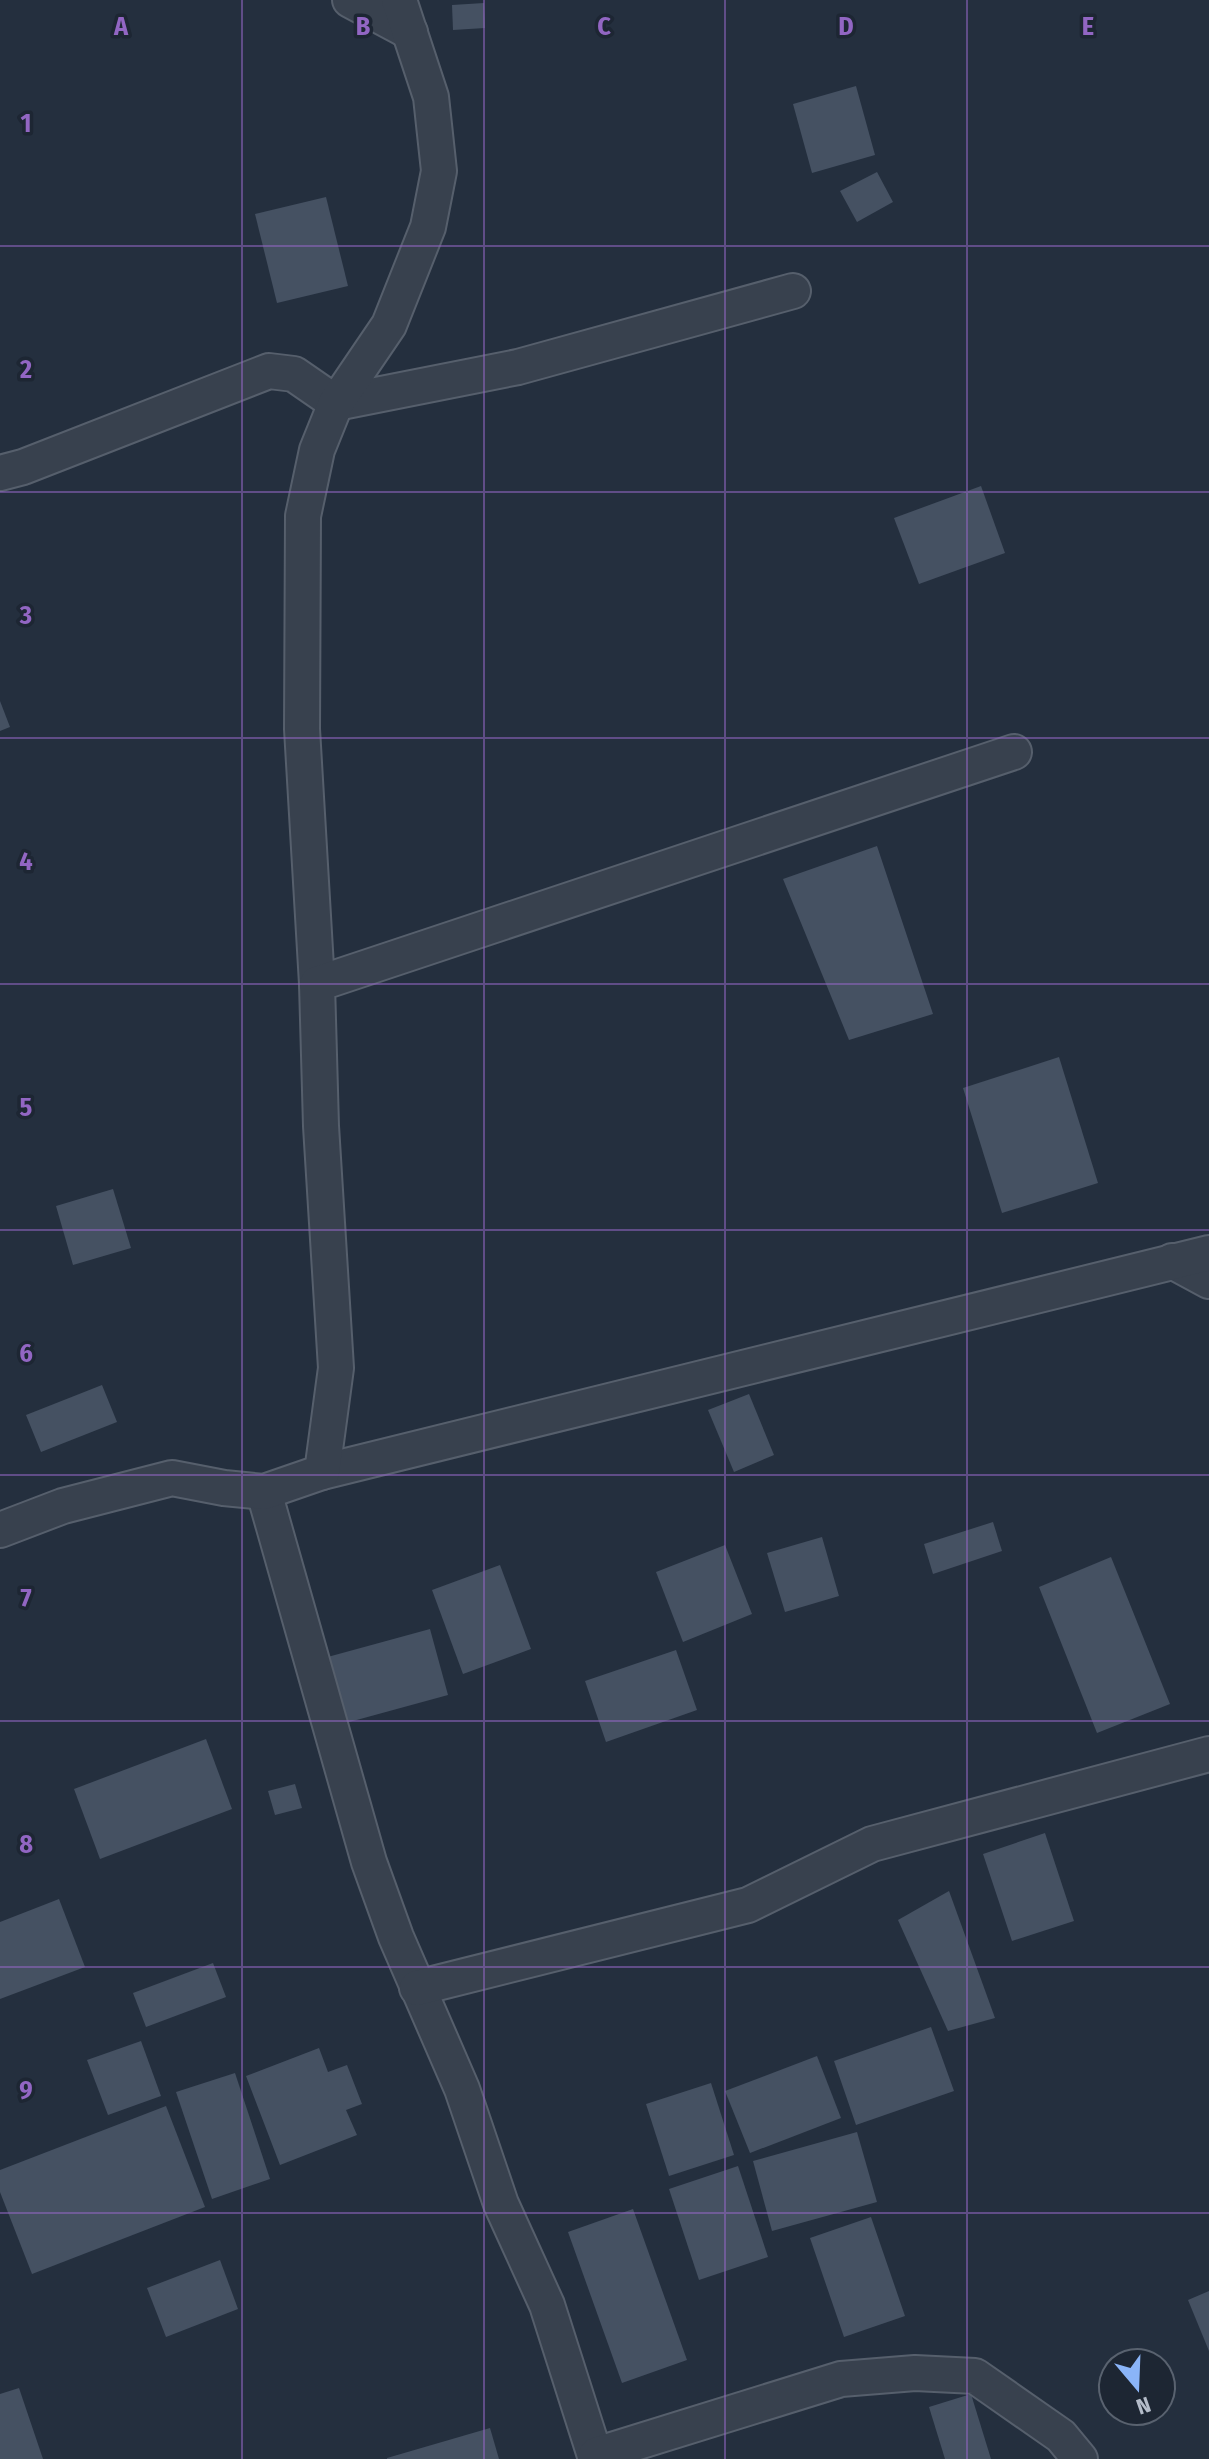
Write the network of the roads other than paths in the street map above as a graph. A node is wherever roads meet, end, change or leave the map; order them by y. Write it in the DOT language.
graph roads {
  1 [pos="350,0"];
  2 [pos="399,0"];
  3 [pos="410,32"];
  4 [pos="793,291"];
  5 [pos="336,403"];
  6 [pos="0,473"];
  7 [pos="1014,752"];
  8 [pos="317,984"];
  9 [pos="1209,1253"];
  10 [pos="1172,1261"];
  11 [pos="1209,1281"];
  12 [pos="322,1472"];
  13 [pos="264,1492"];
  14 [pos="0,1530"];
  15 [pos="1209,1754"];
  16 [pos="417,1988"];
  17 [pos="596,2457"];
  18 [pos="1080,2459"];
  1 -- 3 [label="street"];
  2 -- 3 [label="street"];
  3 -- 5 [label="street"];
  4 -- 5 [label="street"];
  5 -- 6 [label="street"];
  5 -- 8 [label="street"];
  7 -- 8 [label="street"];
  8 -- 12 [label="street"];
  9 -- 10 [label="street"];
  10 -- 11 [label="street"];
  10 -- 12 [label="street"];
  12 -- 13 [label="street"];
  13 -- 14 [label="street"];
  13 -- 16 [label="street"];
  15 -- 16 [label="street"];
  16 -- 17 [label="street"];
  17 -- 18 [label="street"];
}
